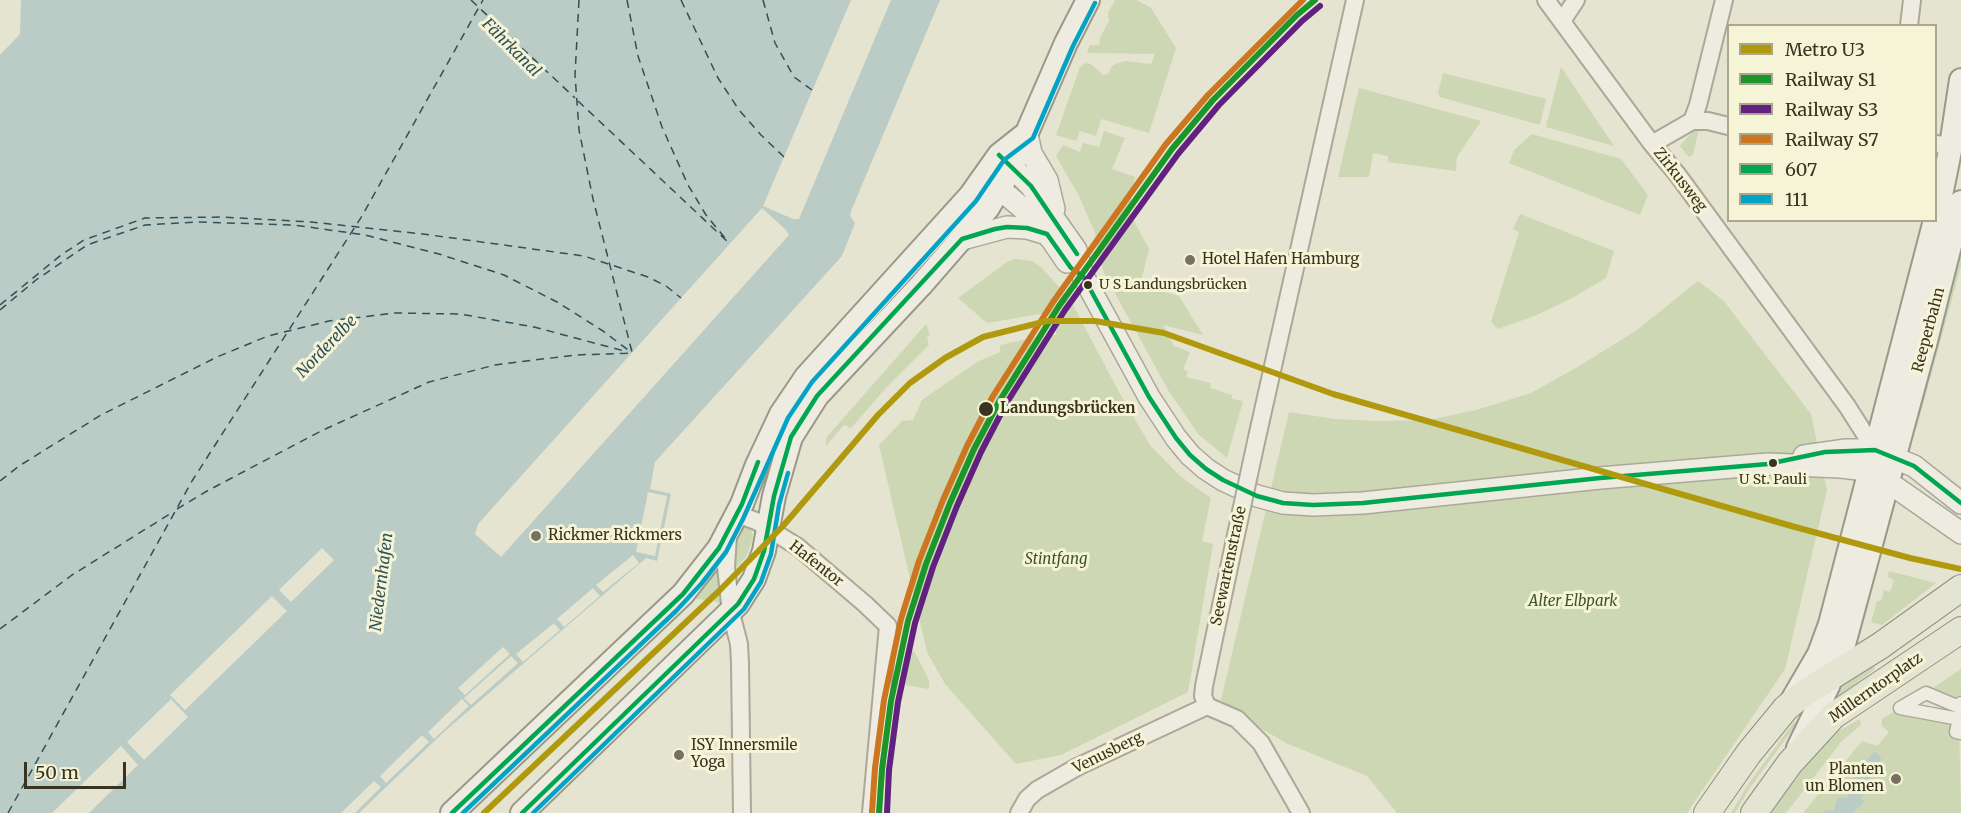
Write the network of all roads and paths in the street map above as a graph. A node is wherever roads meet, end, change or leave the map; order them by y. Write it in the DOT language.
graph roads {
  1 [pos="1088,0"];
  2 [pos="1355,0"];
  3 [pos="1546,0"];
  4 [pos="1576,0"];
  5 [pos="1724,0"];
  6 [pos="1912,0"];
  7 [pos="1562,21"];
  8 [pos="1909,24"];
  9 [pos="1961,80"];
  10 [pos="1692,121"];
  11 [pos="1727,126"];
  12 [pos="1027,134"];
  13 [pos="1652,144"];
  14 [pos="1943,145"];
  15 [pos="1006,161"];
  16 [pos="1941,167"];
  17 [pos="992,182"];
  18 [pos="1937,202"];
  19 [pos="1961,202"];
  20 [pos="1935,222"];
  21 [pos="1052,228"];
  22 [pos="962,239"];
  23 [pos="1885,453"];
  24 [pos="1768,464"];
  25 [pos="1879,478"];
  26 [pos="1961,503"];
  27 [pos="733,522"];
  28 [pos="768,530"];
  29 [pos="1961,533"];
  30 [pos="1961,588"];
  31 [pos="731,613"];
  32 [pos="1961,630"];
  33 [pos="1832,676"];
  34 [pos="1961,703"];
  35 [pos="1207,706"];
  36 [pos="1786,708"];
  37 [pos="1961,733"];
  38 [pos="1790,763"];
  39 [pos="452,813"];
  40 [pos="522,813"];
  41 [pos="742,813"];
  42 [pos="871,813"];
  43 [pos="1019,813"];
  44 [pos="1301,813"];
  45 [pos="1707,813"];
  46 [pos="1754,813"];
  1 -- 12 [label="main road"];
  2 -- 35 [label="street, Seewartenstraße, bridge"];
  3 -- 7 [label="street, Zirkusweg"];
  4 -- 7 [label="street"];
  5 -- 10 [label="street"];
  6 -- 8 [label="street"];
  7 -- 13 [label="street, Zirkusweg"];
  9 -- 14 [label="main road, Reeperbahn"];
  10 -- 11 [label="street"];
  10 -- 13 [label="street"];
  12 -- 15 [label="main road"];
  12 -- 21 [label="street"];
  13 -- 23 [label="street, Zirkusweg"];
  14 -- 16 [label="main road, Reeperbahn"];
  15 -- 17 [label="main road"];
  15 -- 21 [label="street"];
  16 -- 18 [label="main road, Reeperbahn"];
  17 -- 21 [label="street"];
  17 -- 22 [label="main road"];
  17 -- 27 [label="main road"];
  19 -- 23 [label="main road, Reeperbahn"];
  20 -- 23 [label="main road, Reeperbahn"];
  21 -- 22 [label="street"];
  21 -- 24 [label="street"];
  22 -- 28 [label="main road"];
  23 -- 24 [label="street"];
  23 -- 25 [label="main road, Millerntorplatz"];
  23 -- 26 [label="street"];
  24 -- 25 [label="street"];
  25 -- 29 [label="street"];
  25 -- 33 [label="main road, Millerntorplatz"];
  25 -- 36 [label="main road, Millerntorplatz"];
  27 -- 28 [label="street, Hafentor"];
  27 -- 31 [label="street"];
  27 -- 39 [label="main road"];
  28 -- 31 [label="main road"];
  28 -- 42 [label="street, Hafentor"];
  30 -- 33 [label="main road"];
  31 -- 40 [label="main road"];
  31 -- 41 [label="street"];
  32 -- 38 [label="main road, Millerntorplatz"];
  33 -- 36 [label="main road"];
  33 -- 38 [label="main road, Millerntorplatz"];
  34 -- 37 [label="street"];
  35 -- 43 [label="street, Venusberg"];
  35 -- 44 [label="street"];
  36 -- 45 [label="main road"];
  38 -- 46 [label="main road"];
}
